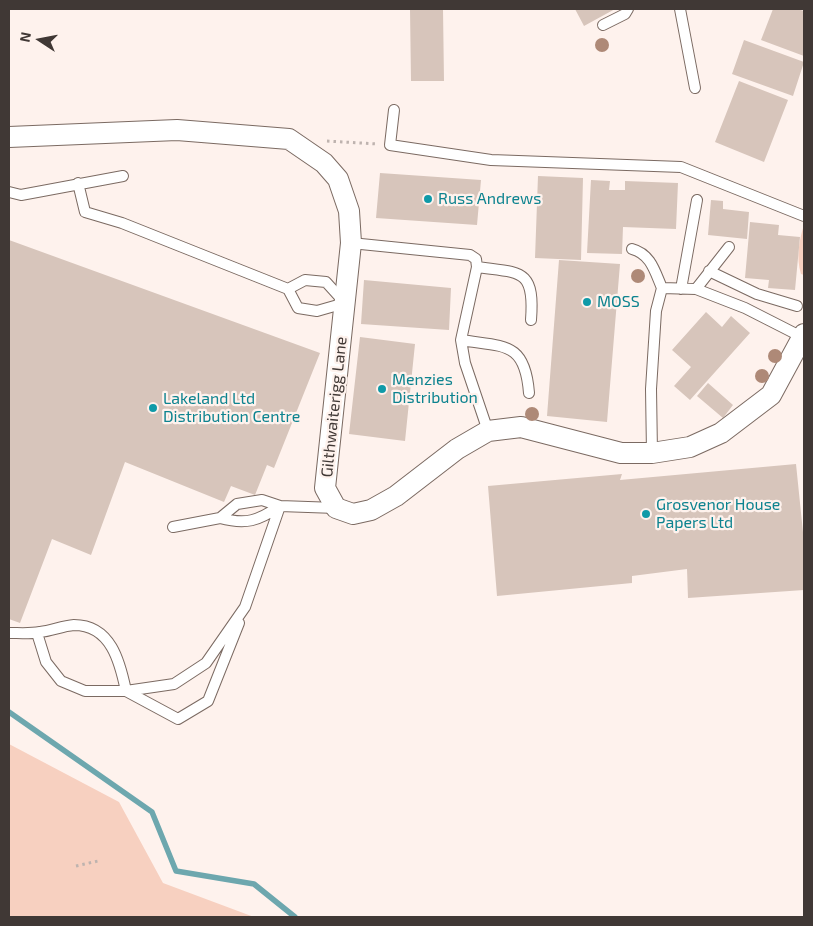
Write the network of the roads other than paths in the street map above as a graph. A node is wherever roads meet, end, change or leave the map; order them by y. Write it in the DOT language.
graph roads {
  1 [pos="628,9"];
  2 [pos="680,9"];
  3 [pos="604,25"];
  4 [pos="695,88"];
  5 [pos="394,110"];
  6 [pos="9,137"];
  7 [pos="122,176"];
  8 [pos="78,183"];
  9 [pos="9,192"];
  10 [pos="697,200"];
  11 [pos="804,216"];
  12 [pos="351,242"];
  13 [pos="728,247"];
  14 [pos="632,249"];
  15 [pos="477,267"];
  16 [pos="709,272"];
  17 [pos="662,288"];
  18 [pos="288,289"];
  19 [pos="681,289"];
  20 [pos="696,289"];
  21 [pos="345,302"];
  22 [pos="797,306"];
  23 [pos="531,320"];
  24 [pos="803,335"];
  25 [pos="461,340"];
  26 [pos="528,393"];
  27 [pos="488,431"];
  28 [pos="652,453"];
  29 [pos="280,506"];
  30 [pos="336,508"];
  31 [pos="220,518"];
  32 [pos="173,527"];
  33 [pos="245,607"];
  34 [pos="9,633"];
  35 [pos="38,633"];
  36 [pos="126,691"];
  1 -- 3 [label="lane"];
  2 -- 4 [label="lane"];
  5 -- 11 [label="lane"];
  6 -- 12 [label="street, Gilthwaiterigg Lane"];
  7 -- 8 [label="lane"];
  8 -- 9 [label="lane"];
  8 -- 18 [label="lane"];
  10 -- 19 [label="lane"];
  12 -- 15 [label="lane"];
  12 -- 21 [label="street, Gilthwaiterigg Lane"];
  13 -- 16 [label="lane"];
  14 -- 17 [label="lane"];
  15 -- 23 [label="lane"];
  15 -- 25 [label="lane"];
  16 -- 20 [label="lane"];
  16 -- 22 [label="lane"];
  17 -- 19 [label="lane"];
  17 -- 28 [label="lane"];
  18 -- 21 [label="lane"];
  18 -- 21 [label="lane"];
  19 -- 20 [label="lane"];
  20 -- 24 [label="lane"];
  21 -- 30 [label="street, Gilthwaiterigg Lane"];
  24 -- 28 [label="street"];
  25 -- 26 [label="lane"];
  25 -- 27 [label="lane"];
  27 -- 28 [label="street"];
  27 -- 30 [label="street"];
  29 -- 30 [label="lane"];
  29 -- 31 [label="lane"];
  29 -- 31 [label="lane"];
  29 -- 33 [label="lane"];
  31 -- 32 [label="lane"];
  33 -- 36 [label="lane"];
  33 -- 36 [label="lane"];
  34 -- 35 [label="lane"];
  35 -- 36 [label="lane"];
  35 -- 36 [label="lane"];
}
